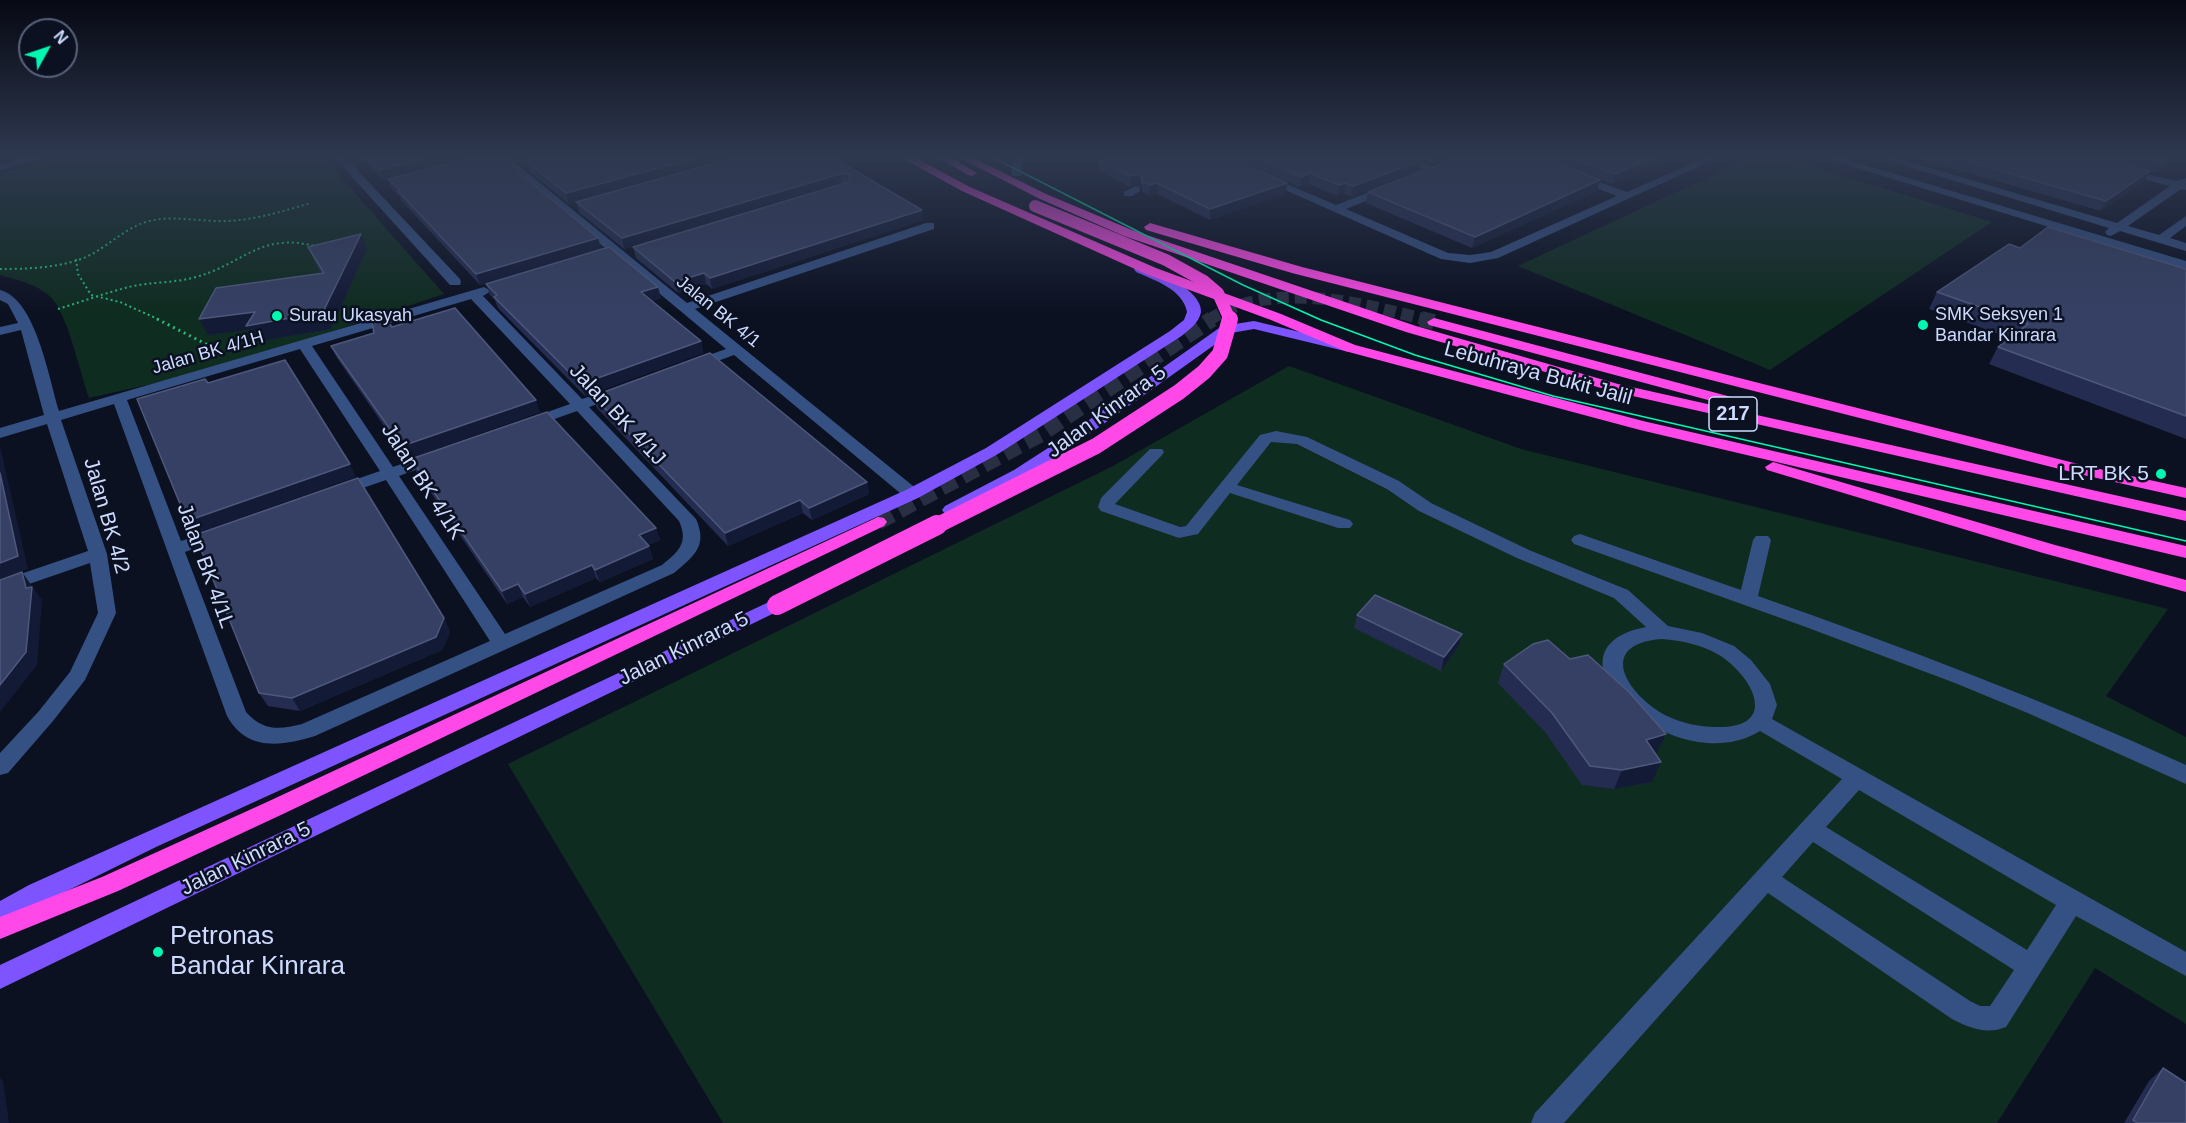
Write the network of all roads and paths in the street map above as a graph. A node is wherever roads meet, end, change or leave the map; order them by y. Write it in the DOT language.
graph roads {
  1 [pos="286,209"];
  2 [pos="393,209"];
  3 [pos="571,209"];
  4 [pos="1012,209"];
  5 [pos="1043,209"];
  6 [pos="1073,209"];
  7 [pos="1100,209"];
  8 [pos="1336,209"];
  9 [pos="1598,209"];
  10 [pos="1999,209"];
  11 [pos="2058,209"];
  12 [pos="2145,209"];
  13 [pos="2186,220"];
  14 [pos="930,226"];
  15 [pos="2118,227"];
  16 [pos="2161,239"];
  17 [pos="2100,240"];
  18 [pos="2186,247"];
  19 [pos="321,250"];
  20 [pos="1118,257"];
  21 [pos="76,259"];
  22 [pos="2186,265"];
  23 [pos="0,268"];
  24 [pos="455,282"];
  25 [pos="496,287"];
  26 [pos="0,294"];
  27 [pos="474,294"];
  28 [pos="95,297"];
  29 [pos="684,308"];
  30 [pos="58,309"];
  31 [pos="1434,322"];
  32 [pos="26,324"];
  33 [pos="0,331"];
  34 [pos="304,344"];
  35 [pos="1350,348"];
  36 [pos="736,350"];
  37 [pos="219,369"];
  38 [pos="680,370"];
  39 [pos="636,386"];
  40 [pos="119,398"];
  41 [pos="580,405"];
  42 [pos="53,418"];
  43 [pos="1640,425"];
  44 [pos="513,429"];
  45 [pos="0,434"];
  46 [pos="456,449"];
  47 [pos="1156,452"];
  48 [pos="389,473"];
  49 [pos="2058,486"];
  50 [pos="1227,487"];
  51 [pos="2186,492"];
  52 [pos="912,494"];
  53 [pos="321,497"];
  54 [pos="2186,516"];
  55 [pos="878,522"];
  56 [pos="1344,524"];
  57 [pos="231,530"];
  58 [pos="1580,540"];
  59 [pos="1762,540"];
  60 [pos="175,549"];
  61 [pos="2186,552"];
  62 [pos="98,554"];
  63 [pos="2186,585"];
  64 [pos="0,588"];
  65 [pos="1748,598"];
  66 [pos="777,604"];
  67 [pos="1662,632"];
  68 [pos="502,644"];
  69 [pos="1759,721"];
  70 [pos="264,737"];
  71 [pos="0,767"];
  72 [pos="2186,775"];
  73 [pos="1858,776"];
  74 [pos="1811,829"];
  75 [pos="1766,879"];
  76 [pos="2072,902"];
  77 [pos="0,913"];
  78 [pos="0,928"];
  79 [pos="2186,965"];
  80 [pos="2030,966"];
  81 [pos="0,977"];
  82 [pos="1545,1123"];
  1 -- 21 [label="path"];
  2 -- 24 [label="street"];
  3 -- 29 [label="street, Jalan BK 4/1"];
  4 -- 20 [label="highway, Lebuhraya Bukit Jalil / 217"];
  5 -- 66 [label="highway, bridge"];
  6 -- 49 [label="highway, Lebuhraya Bukit Jalil / 217"];
  7 -- 51 [label="highway"];
  8 -- 9 [label="street"];
  10 -- 17 [label="street"];
  11 -- 15 [label="street"];
  12 -- 15 [label="street"];
  13 -- 16 [label="street"];
  14 -- 29 [label="street"];
  15 -- 16 [label="street"];
  15 -- 17 [label="street"];
  16 -- 18 [label="street"];
  17 -- 22 [label="street"];
  19 -- 28 [label="path"];
  20 -- 35 [label="highway, Lebuhraya Bukit Jalil / 217"];
  20 -- 52 [label="main road, Jalan Kinrara 5"];
  21 -- 23 [label="path"];
  21 -- 28 [label="path"];
  25 -- 27 [label="street, Jalan BK 4/1H"];
  26 -- 32 [label="street, Jalan BK 4/2"];
  27 -- 34 [label="street, Jalan BK 4/1H"];
  27 -- 41 [label="street, Jalan BK 4/1J"];
  28 -- 30 [label="path"];
  28 -- 37 [label="path"];
  29 -- 36 [label="street, Jalan BK 4/1"];
  31 -- 49 [label="highway"];
  32 -- 33 [label="street"];
  32 -- 42 [label="street, Jalan BK 4/2"];
  34 -- 37 [label="street, Jalan BK 4/1H"];
  34 -- 48 [label="street, Jalan BK 4/1K"];
  35 -- 43 [label="highway, Lebuhraya Bukit Jalil / 217"];
  35 -- 66 [label="main road, Jalan Kinrara 5"];
  36 -- 38 [label="street"];
  36 -- 52 [label="street, Jalan BK 4/1"];
  37 -- 40 [label="street, Jalan BK 4/1H"];
  39 -- 41 [label="street"];
  40 -- 42 [label="street, Jalan BK 4/1H"];
  40 -- 60 [label="street, Jalan BK 4/1L"];
  41 -- 44 [label="street"];
  41 -- 68 [label="street, Jalan BK 4/1J"];
  42 -- 45 [label="street, Jalan BK 4/1H"];
  42 -- 62 [label="street, Jalan BK 4/2"];
  43 -- 61 [label="highway, Lebuhraya Bukit Jalil / 217"];
  43 -- 63 [label="highway"];
  46 -- 48 [label="street"];
  47 -- 50 [label="street"];
  48 -- 53 [label="street"];
  48 -- 68 [label="street, Jalan BK 4/1K"];
  49 -- 54 [label="highway, Lebuhraya Bukit Jalil / 217"];
  50 -- 56 [label="street"];
  50 -- 67 [label="street"];
  52 -- 77 [label="main road, Jalan Kinrara 5"];
  55 -- 78 [label="highway"];
  57 -- 60 [label="street"];
  58 -- 65 [label="street"];
  59 -- 65 [label="street"];
  60 -- 70 [label="street, Jalan BK 4/1L"];
  62 -- 64 [label="street"];
  62 -- 71 [label="street, Jalan BK 4/2"];
  65 -- 72 [label="street"];
  66 -- 81 [label="main road, Jalan Kinrara 5"];
  67 -- 69 [label="street"];
  67 -- 69 [label="street"];
  68 -- 70 [label="street, Jalan BK 4/1J"];
  69 -- 73 [label="street"];
  73 -- 74 [label="street"];
  73 -- 76 [label="street"];
  74 -- 75 [label="street"];
  74 -- 80 [label="street"];
  75 -- 80 [label="street"];
  75 -- 82 [label="street"];
  76 -- 79 [label="street"];
  76 -- 80 [label="street"];
}
